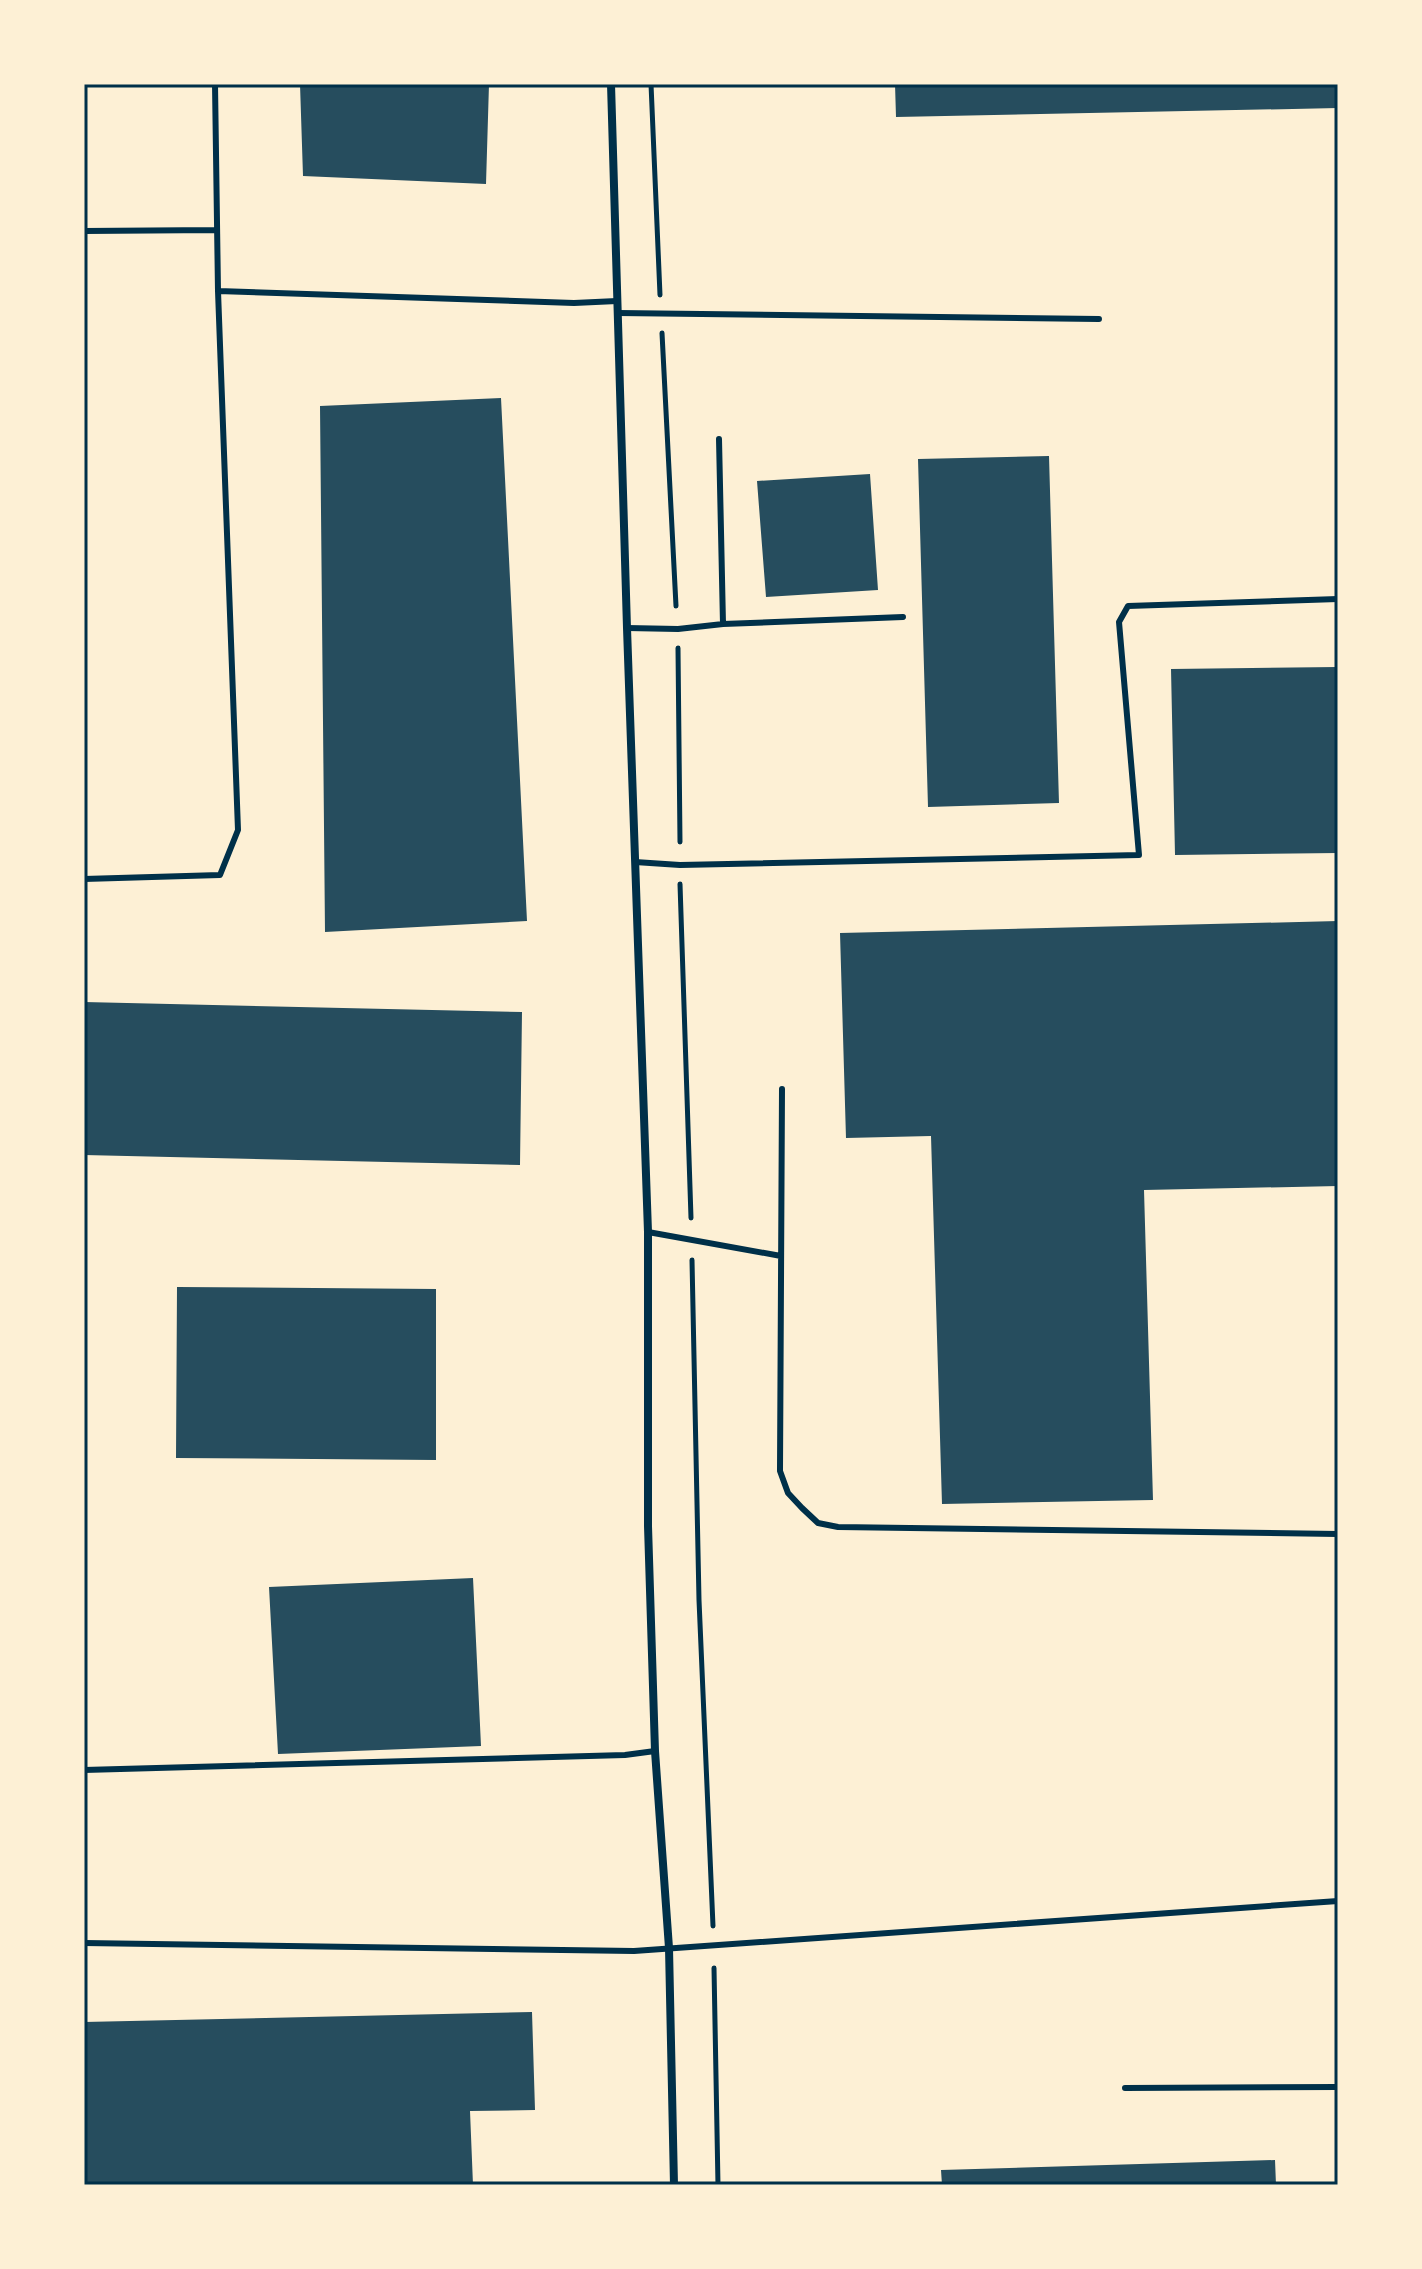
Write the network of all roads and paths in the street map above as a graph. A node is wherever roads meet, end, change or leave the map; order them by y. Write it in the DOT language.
graph roads {
  1 [pos="215,84"];
  2 [pos="611,84"];
  3 [pos="217,230"];
  4 [pos="84,231"];
  5 [pos="218,291"];
  6 [pos="617,301"];
  7 [pos="618,313"];
  8 [pos="1099,319"];
  9 [pos="719,439"];
  10 [pos="671,518"];
  11 [pos="1338,599"];
  12 [pos="903,617"];
  13 [pos="723,624"];
  14 [pos="627,628"];
  15 [pos="678,629"];
  16 [pos="635,862"];
  17 [pos="680,865"];
  18 [pos="84,879"];
  19 [pos="782,1089"];
  20 [pos="648,1232"];
  21 [pos="692,1240"];
  22 [pos="781,1256"];
  23 [pos="1338,1534"];
  24 [pos="655,1751"];
  25 [pos="84,1770"];
  26 [pos="1338,1901"];
  27 [pos="84,1943"];
  28 [pos="714,1945"];
  29 [pos="669,1948"];
  30 [pos="1338,2087"];
  31 [pos="1125,2088"];
  32 [pos="674,2185"];
  33 [pos="718,2185"];
  1 -- 3 [label="lane"];
  2 -- 6 [label="street"];
  3 -- 4 [label="lane"];
  3 -- 5 [label="lane"];
  5 -- 6 [label="lane"];
  5 -- 18 [label="lane"];
  6 -- 7 [label="street"];
  7 -- 8 [label="lane"];
  7 -- 14 [label="street"];
  9 -- 13 [label="lane"];
  10 -- 15 [label="path"];
  11 -- 17 [label="lane"];
  12 -- 13 [label="lane"];
  13 -- 15 [label="lane"];
  14 -- 15 [label="lane"];
  14 -- 16 [label="street"];
  15 -- 17 [label="path"];
  16 -- 17 [label="lane"];
  16 -- 20 [label="street"];
  17 -- 21 [label="path"];
  19 -- 22 [label="lane"];
  20 -- 21 [label="lane"];
  20 -- 24 [label="street"];
  21 -- 22 [label="lane"];
  21 -- 28 [label="path"];
  22 -- 23 [label="lane"];
  24 -- 25 [label="lane"];
  24 -- 29 [label="street"];
  26 -- 28 [label="lane"];
  27 -- 29 [label="lane"];
  28 -- 29 [label="lane"];
  28 -- 33 [label="path"];
  29 -- 32 [label="street"];
  30 -- 31 [label="lane"];
}
